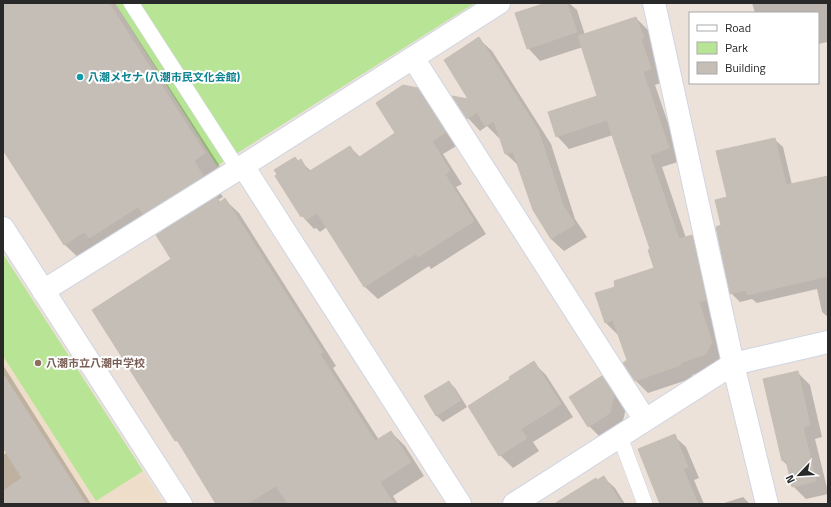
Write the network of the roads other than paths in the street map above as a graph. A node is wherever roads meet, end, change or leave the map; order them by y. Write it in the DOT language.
graph roads {
  1 [pos="131,3"];
  2 [pos="499,3"];
  3 [pos="654,3"];
  4 [pos="413,58"];
  5 [pos="241,168"];
  6 [pos="3,228"];
  7 [pos="43,290"];
  8 [pos="828,342"];
  9 [pos="733,364"];
  10 [pos="645,420"];
  11 [pos="620,437"];
  12 [pos="180,504"];
  13 [pos="460,504"];
  14 [pos="514,504"];
  15 [pos="645,504"];
  16 [pos="767,504"];
  1 -- 5 [label="lane"];
  2 -- 4 [label="street"];
  3 -- 9 [label="street"];
  4 -- 5 [label="street"];
  4 -- 10 [label="street"];
  5 -- 7 [label="street"];
  5 -- 13 [label="street"];
  6 -- 7 [label="street"];
  7 -- 12 [label="street"];
  8 -- 9 [label="street"];
  9 -- 10 [label="street"];
  9 -- 16 [label="street"];
  10 -- 11 [label="street"];
  11 -- 14 [label="street"];
  11 -- 15 [label="lane"];
}
